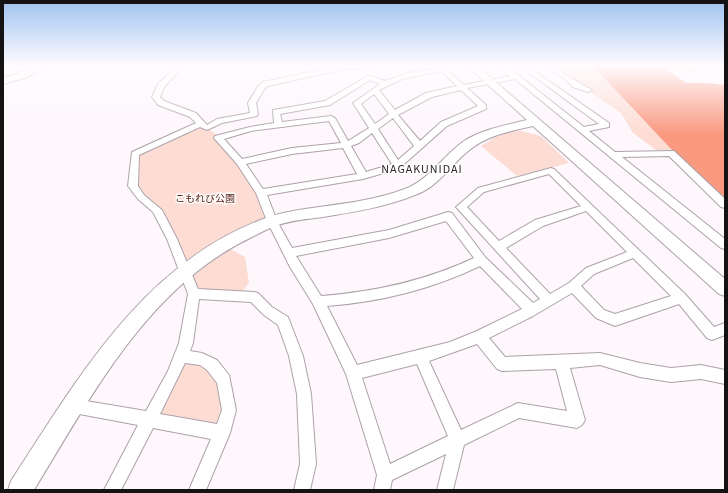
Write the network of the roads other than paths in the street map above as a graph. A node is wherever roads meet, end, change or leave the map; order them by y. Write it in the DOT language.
graph roads {
  1 [pos="160,88"];
  2 [pos="261,88"];
  3 [pos="352,88"];
  4 [pos="378,88"];
  5 [pos="455,88"];
  6 [pos="465,88"];
  7 [pos="497,88"];
  8 [pos="530,88"];
  9 [pos="554,88"];
  10 [pos="583,88"];
  11 [pos="375,90"];
  12 [pos="588,90"];
  13 [pos="254,114"];
  14 [pos="394,114"];
  15 [pos="535,122"];
  16 [pos="200,124"];
  17 [pos="278,125"];
  18 [pos="257,128"];
  19 [pos="374,130"];
  20 [pos="582,130"];
  21 [pos="346,145"];
  22 [pos="419,146"];
  23 [pos="614,156"];
  24 [pos="240,162"];
  25 [pos="397,165"];
  26 [pos="363,176"];
  27 [pos="261,193"];
  28 [pos="725,205"];
  29 [pos="588,207"];
  30 [pos="272,221"];
  31 [pos="725,245"];
  32 [pos="498,247"];
  33 [pos="289,253"];
  34 [pos="635,253"];
  35 [pos="481,260"];
  36 [pos="184,272"];
  37 [pos="573,286"];
  38 [pos="725,289"];
  39 [pos="194,294"];
  40 [pos="681,298"];
  41 [pos="318,301"];
  42 [pos="549,301"];
  43 [pos="531,310"];
  44 [pos="725,329"];
  45 [pos="480,337"];
  46 [pos="181,356"];
  47 [pos="420,356"];
  48 [pos="561,362"];
  49 [pos="353,373"];
  50 [pos="725,377"];
  51 [pos="74,406"];
  52 [pos="151,420"];
  53 [pos="222,433"];
  54 [pos="458,440"];
  55 [pos="384,482"];
  56 [pos="20,490"];
  57 [pos="112,490"];
  58 [pos="197,490"];
  59 [pos="302,490"];
  60 [pos="445,490"];
  1 -- 16 [label="street"];
  2 -- 13 [label="street"];
  3 -- 17 [label="street"];
  4 -- 11 [label="street"];
  5 -- 14 [label="street"];
  6 -- 22 [label="street"];
  7 -- 15 [label="street"];
  8 -- 20 [label="street"];
  9 -- 20 [label="street"];
  10 -- 12 [label="street"];
  11 -- 14 [label="street"];
  11 -- 19 [label="street"];
  13 -- 16 [label="street"];
  13 -- 18 [label="street"];
  14 -- 19 [label="street"];
  14 -- 22 [label="street"];
  15 -- 30 [label="street"];
  15 -- 38 [label="street"];
  16 -- 36 [label="street"];
  17 -- 18 [label="street"];
  17 -- 21 [label="street"];
  18 -- 24 [label="street"];
  19 -- 21 [label="street"];
  19 -- 25 [label="street"];
  20 -- 23 [label="street"];
  21 -- 24 [label="street"];
  21 -- 26 [label="street"];
  22 -- 25 [label="street"];
  23 -- 28 [label="street"];
  23 -- 31 [label="street"];
  24 -- 27 [label="street"];
  25 -- 26 [label="street"];
  26 -- 27 [label="street"];
  27 -- 30 [label="street"];
  29 -- 32 [label="street"];
  29 -- 32 [label="street"];
  29 -- 34 [label="street"];
  30 -- 33 [label="street"];
  30 -- 36 [label="street"];
  32 -- 42 [label="street"];
  33 -- 35 [label="street"];
  33 -- 41 [label="street"];
  34 -- 37 [label="street"];
  34 -- 40 [label="street"];
  35 -- 41 [label="street"];
  35 -- 43 [label="street"];
  36 -- 39 [label="street"];
  36 -- 51 [label="street"];
  37 -- 40 [label="street"];
  37 -- 42 [label="street"];
  39 -- 46 [label="street"];
  39 -- 59 [label="street"];
  40 -- 44 [label="street"];
  41 -- 49 [label="street"];
  42 -- 43 [label="street"];
  43 -- 45 [label="street"];
  45 -- 47 [label="street"];
  45 -- 48 [label="street"];
  46 -- 52 [label="street"];
  46 -- 53 [label="street"];
  47 -- 49 [label="street"];
  47 -- 54 [label="street"];
  48 -- 50 [label="street"];
  48 -- 54 [label="street"];
  49 -- 55 [label="street"];
  51 -- 52 [label="street"];
  51 -- 56 [label="street"];
  52 -- 53 [label="street"];
  52 -- 57 [label="street"];
  53 -- 58 [label="street"];
  54 -- 55 [label="street"];
  54 -- 60 [label="street"];
}
